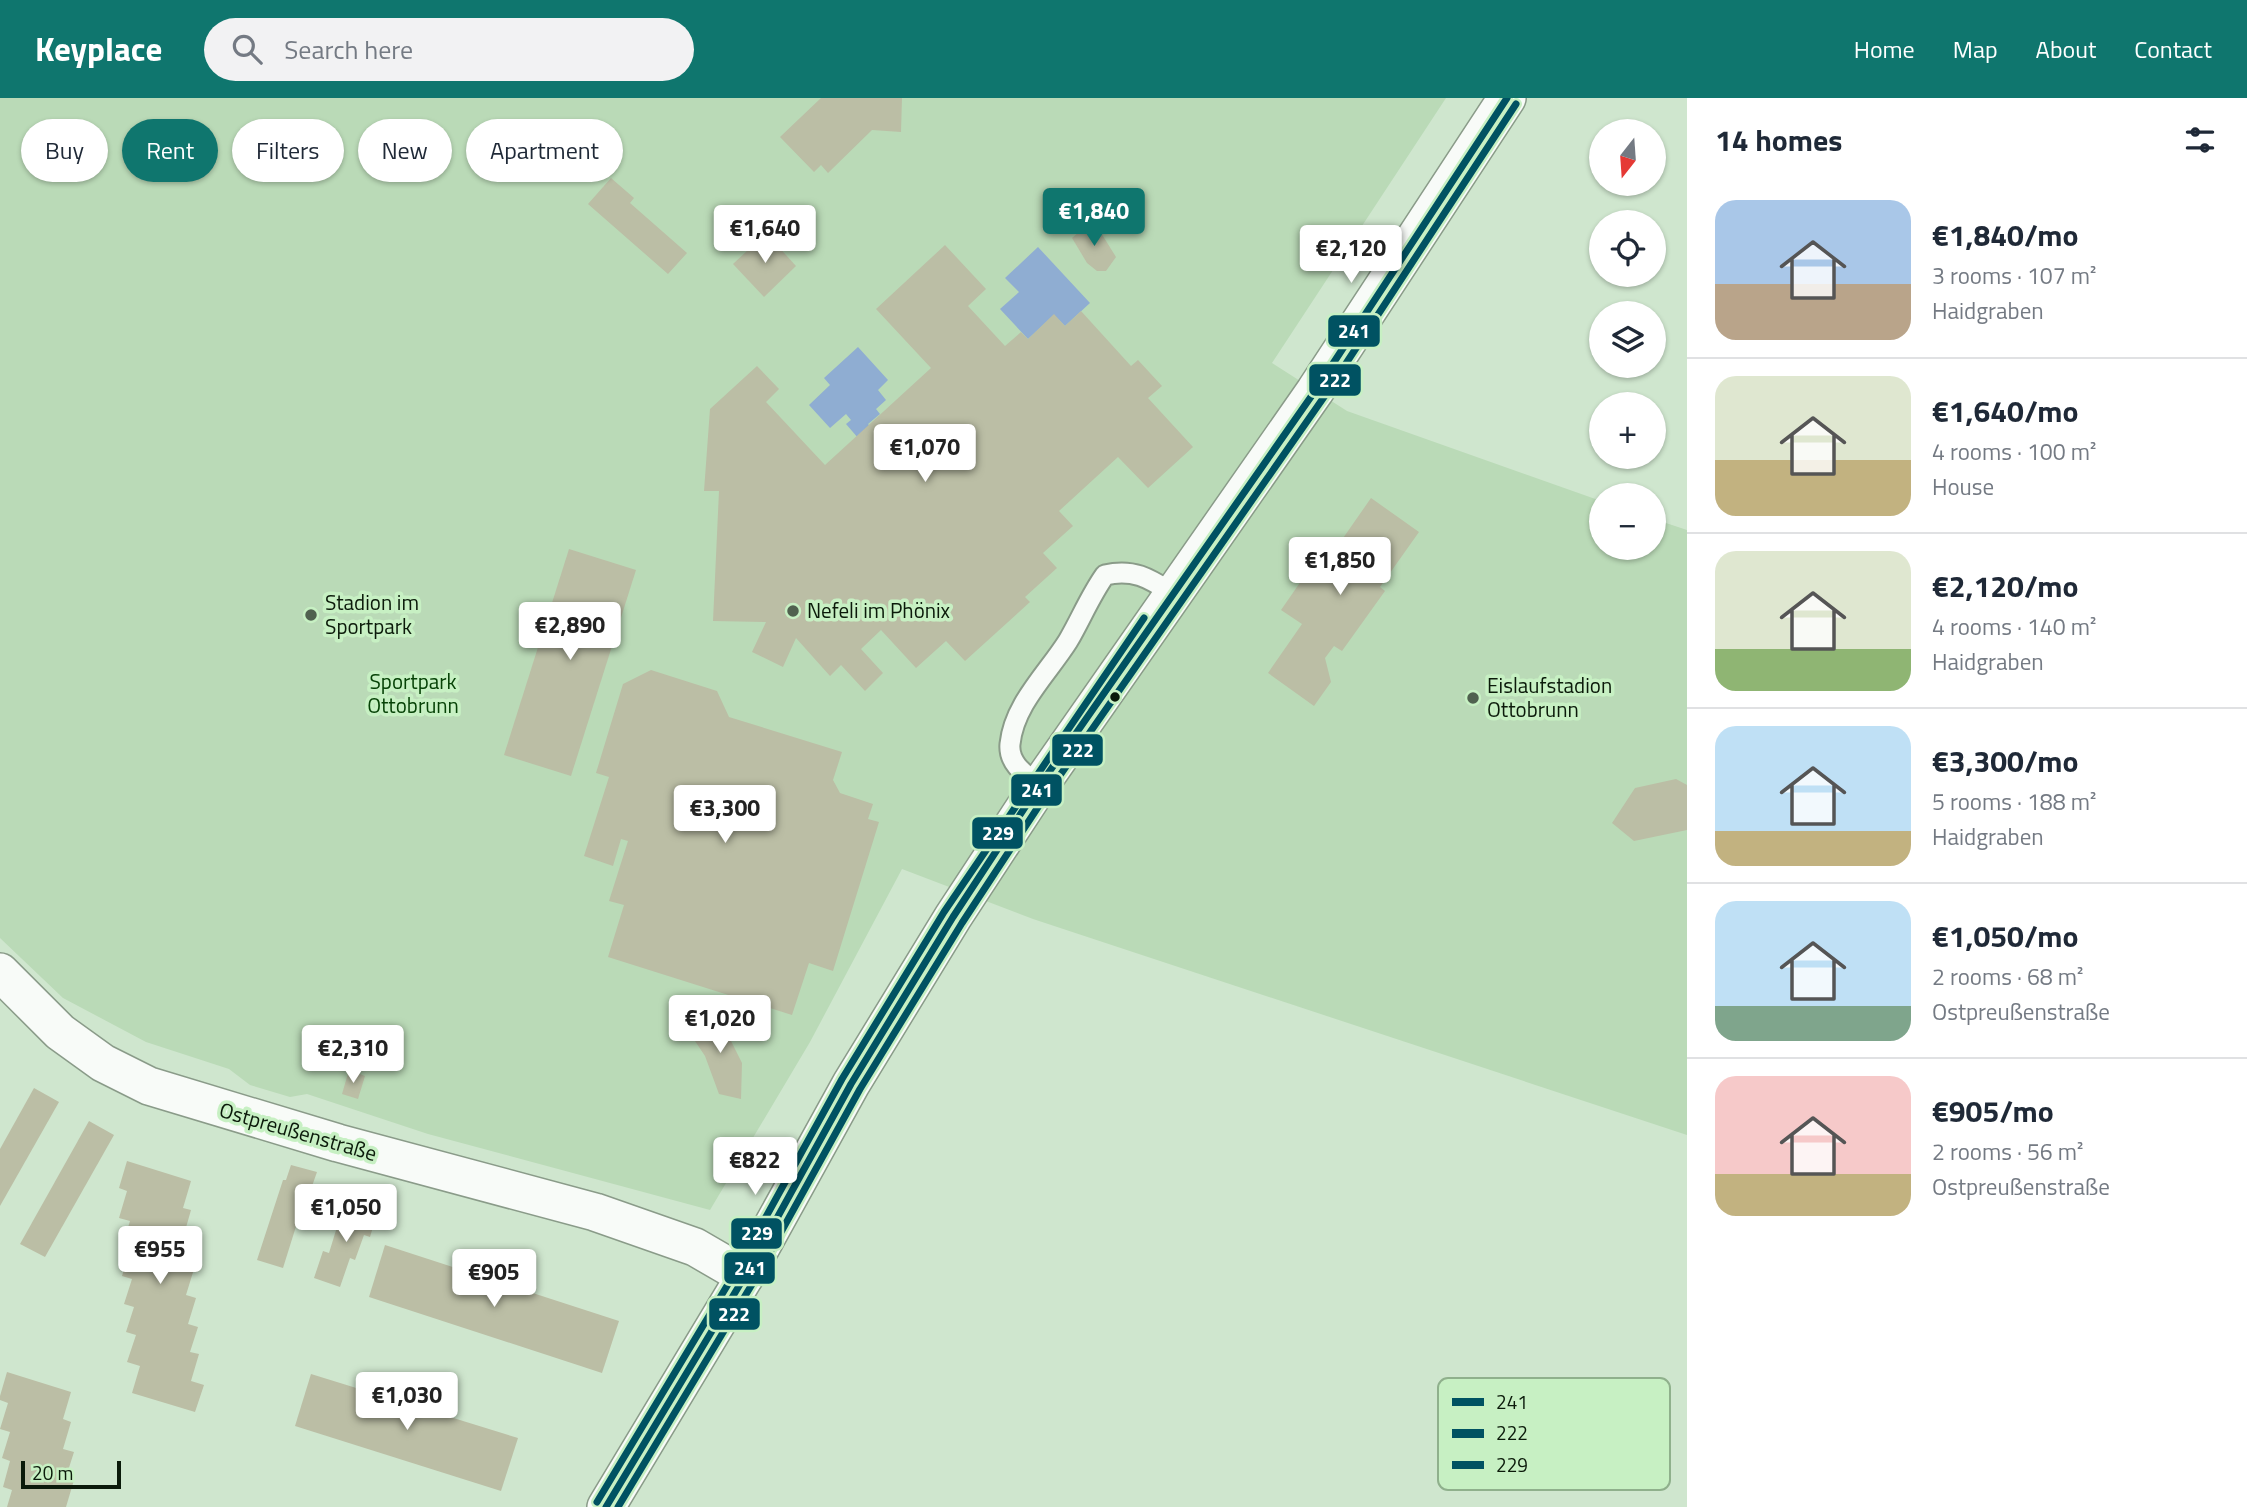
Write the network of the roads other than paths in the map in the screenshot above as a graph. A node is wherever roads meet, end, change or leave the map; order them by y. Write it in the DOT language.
graph roads {
  1 [pos="1507,98"];
  2 [pos="1174,594"];
  3 [pos="1040,786"];
  4 [pos="0,972"];
  5 [pos="746,1276"];
  6 [pos="606,1507"];
  1 -- 2 [label="street"];
  2 -- 3 [label="street"];
  2 -- 3 [label="lane"];
  3 -- 5 [label="street"];
  4 -- 5 [label="street, Ostpreußenstraße"];
  5 -- 6 [label="street"];
}
